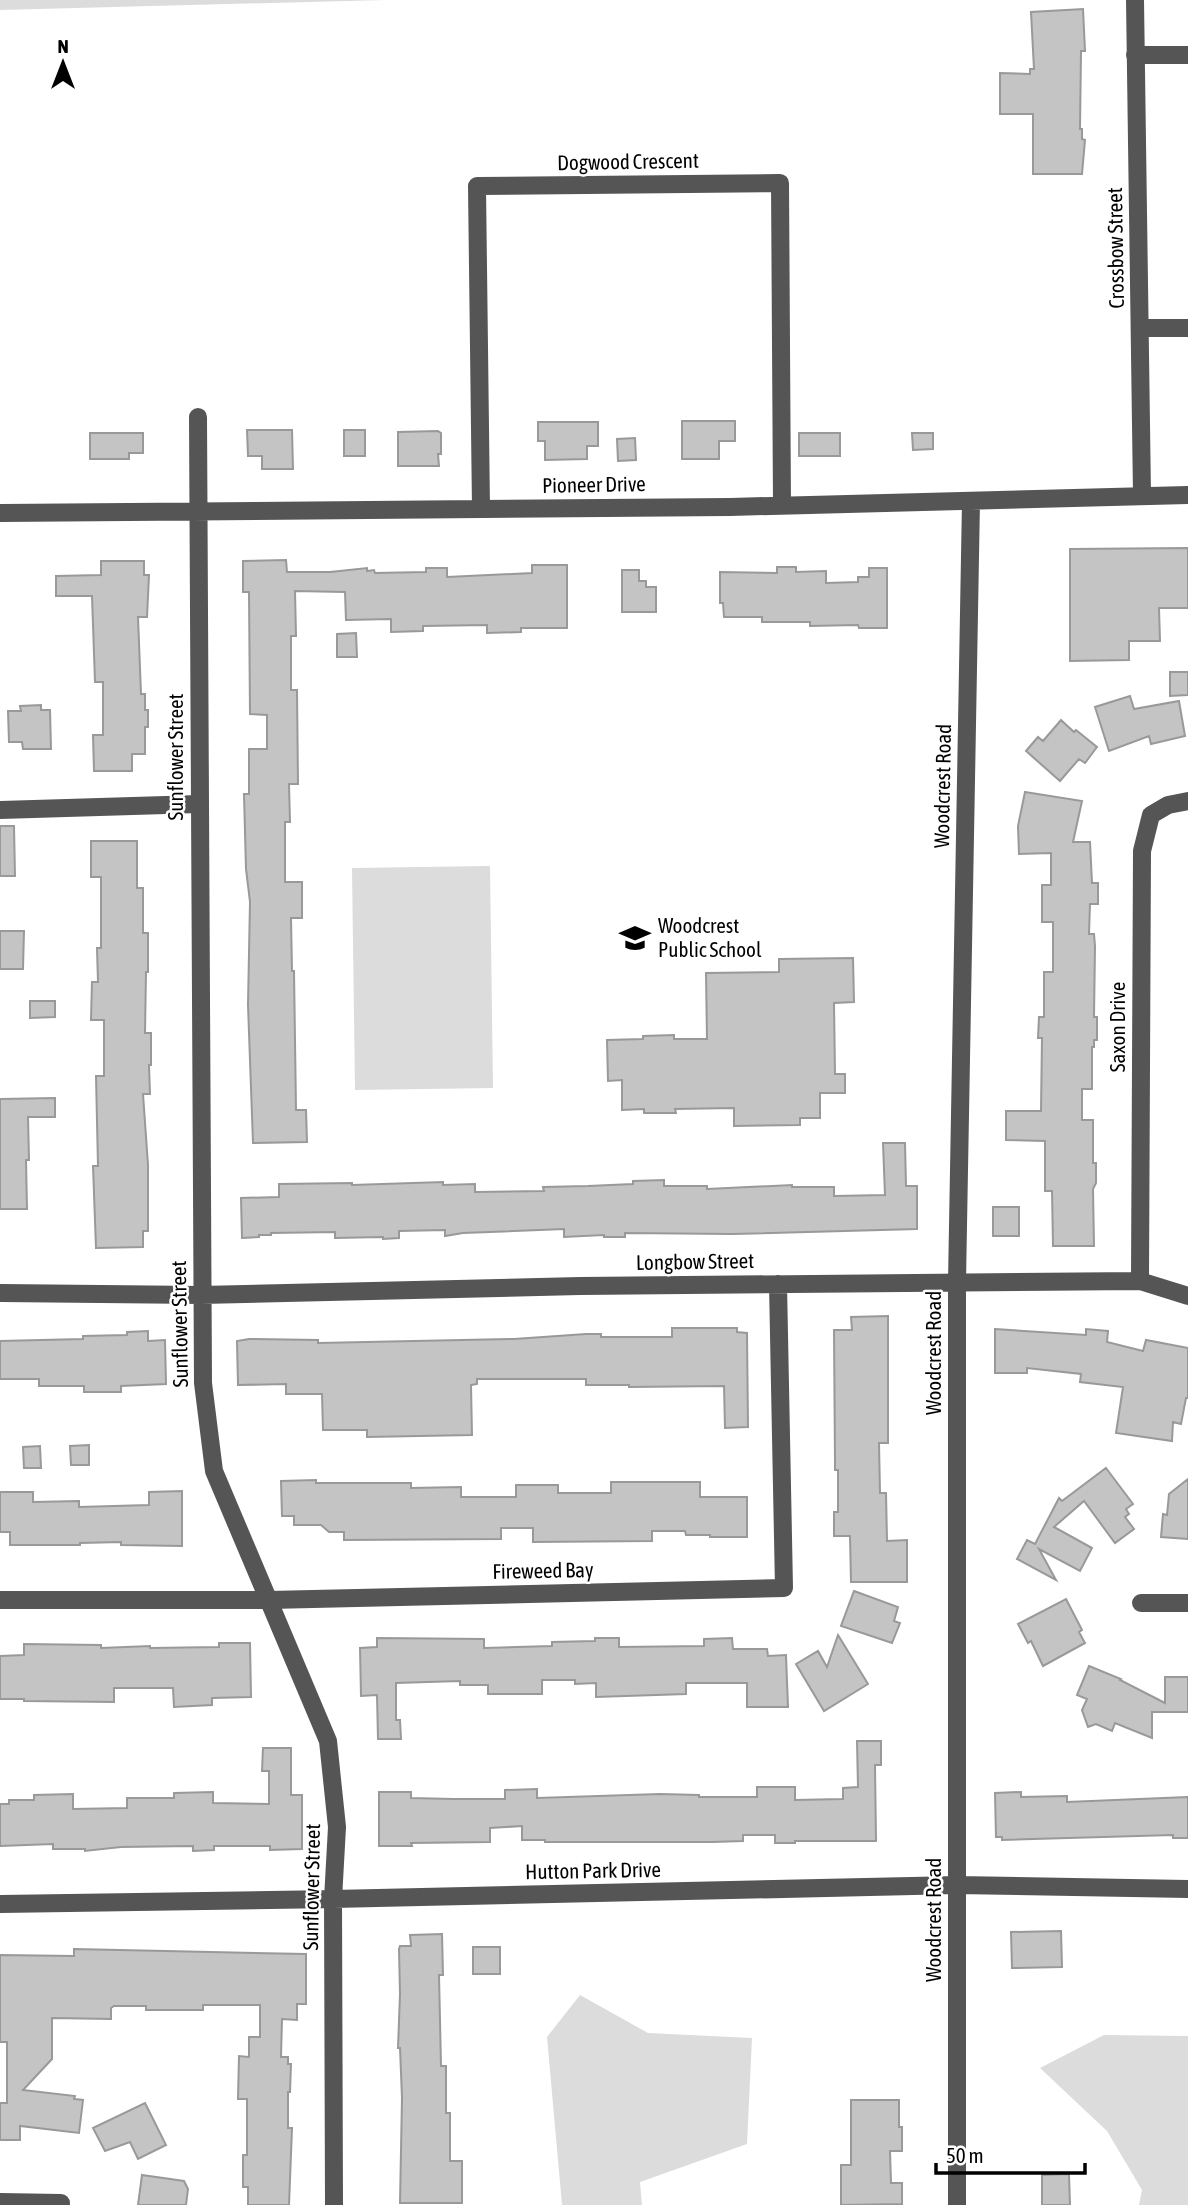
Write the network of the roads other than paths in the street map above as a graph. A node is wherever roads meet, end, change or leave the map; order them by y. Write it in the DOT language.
graph roads {
  1 [pos="1135,0"];
  2 [pos="1135,55"];
  3 [pos="1188,55"];
  4 [pos="1140,328"];
  5 [pos="1188,328"];
  6 [pos="198,417"];
  7 [pos="1142,495"];
  8 [pos="1188,495"];
  9 [pos="971,501"];
  10 [pos="782,505"];
  11 [pos="481,509"];
  12 [pos="198,510"];
  13 [pos="0,513"];
  14 [pos="1188,801"];
  15 [pos="199,804"];
  16 [pos="0,810"];
  17 [pos="957,1282"];
  18 [pos="1140,1282"];
  19 [pos="778,1284"];
  20 [pos="0,1293"];
  21 [pos="201,1295"];
  22 [pos="1188,1296"];
  23 [pos="0,1600"];
  24 [pos="268,1600"];
  25 [pos="1141,1603"];
  26 [pos="1188,1603"];
  27 [pos="957,1885"];
  28 [pos="1188,1889"];
  29 [pos="333,1899"];
  30 [pos="0,1904"];
  31 [pos="0,2202"];
  32 [pos="61,2203"];
  33 [pos="334,2205"];
  34 [pos="957,2205"];
  1 -- 2 [label="street, Crossbow Street"];
  2 -- 3 [label="street"];
  2 -- 4 [label="street, Crossbow Street"];
  4 -- 5 [label="street"];
  4 -- 7 [label="street, Crossbow Street"];
  6 -- 12 [label="street, Sunflower Street"];
  7 -- 8 [label="street, Pioneer Drive"];
  7 -- 9 [label="street, Pioneer Drive"];
  9 -- 10 [label="street, Pioneer Drive"];
  9 -- 17 [label="street, Woodcrest Road"];
  10 -- 11 [label="street, Pioneer Drive"];
  10 -- 11 [label="street, Dogwood Crescent"];
  11 -- 12 [label="street, Pioneer Drive"];
  12 -- 13 [label="street, Pioneer Drive"];
  12 -- 15 [label="street, Sunflower Street"];
  14 -- 18 [label="street, Saxon Drive"];
  15 -- 16 [label="street"];
  15 -- 21 [label="street, Sunflower Street"];
  17 -- 18 [label="street, Longbow Street"];
  17 -- 19 [label="street, Longbow Street"];
  17 -- 27 [label="street, Woodcrest Road"];
  18 -- 22 [label="street, Longbow Street"];
  19 -- 21 [label="street, Longbow Street"];
  19 -- 24 [label="street, Fireweed Bay"];
  20 -- 21 [label="street, Longbow Street"];
  21 -- 24 [label="street, Sunflower Street"];
  23 -- 24 [label="street, Fireweed Bay"];
  24 -- 29 [label="street, Sunflower Street"];
  25 -- 26 [label="street"];
  27 -- 28 [label="street, Hutton Park Drive"];
  27 -- 29 [label="street, Hutton Park Drive"];
  27 -- 34 [label="street, Woodcrest Road"];
  29 -- 30 [label="street, Hutton Park Drive"];
  29 -- 33 [label="street, Sunflower Street"];
  31 -- 32 [label="street"];
}
